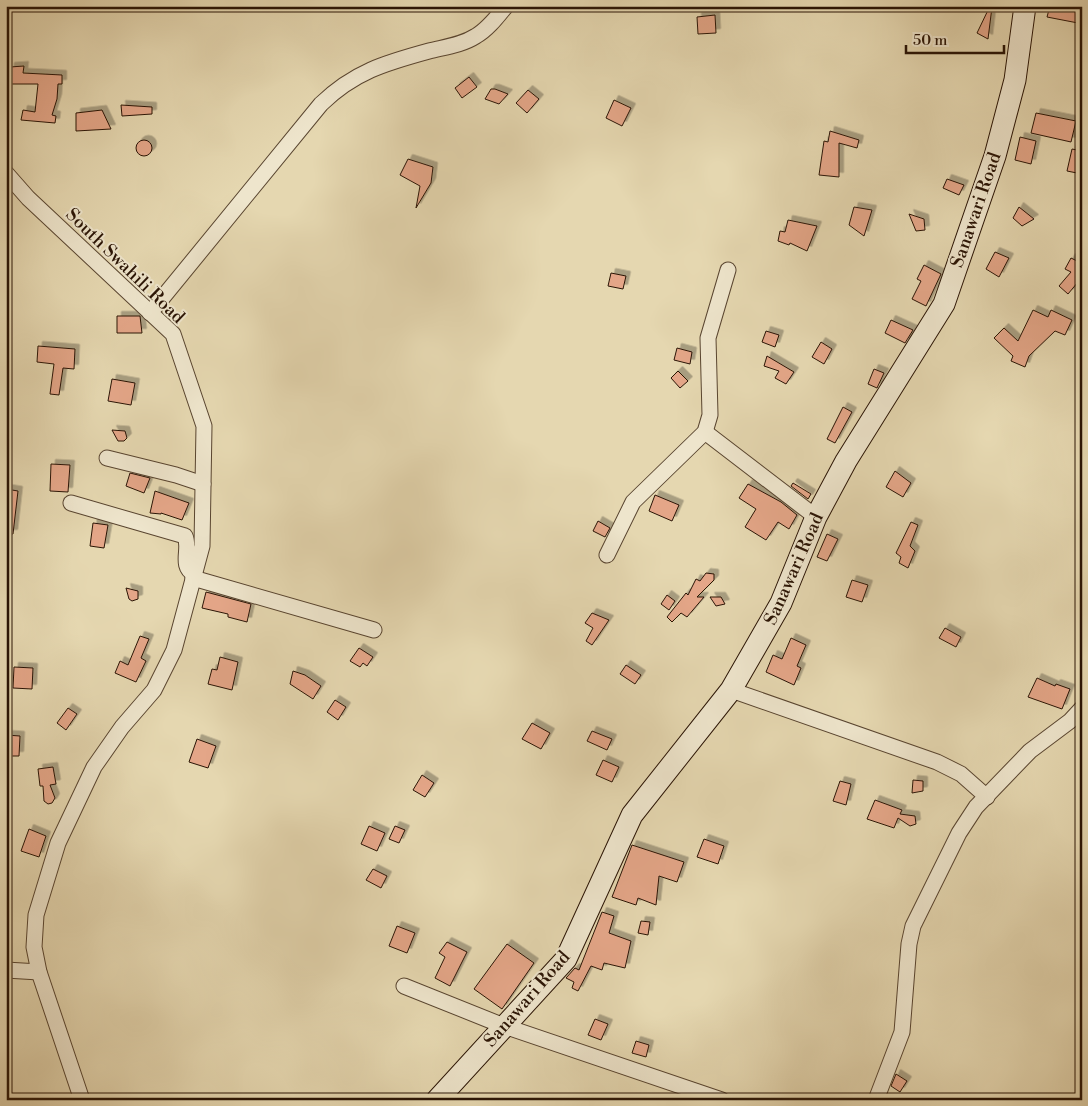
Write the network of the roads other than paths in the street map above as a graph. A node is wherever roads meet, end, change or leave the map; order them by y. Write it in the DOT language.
graph roads {
  1 [pos="506,6"];
  2 [pos="1025,6"];
  3 [pos="6,173"];
  4 [pos="728,270"];
  5 [pos="150,313"];
  6 [pos="705,432"];
  7 [pos="107,458"];
  8 [pos="203,484"];
  9 [pos="71,503"];
  10 [pos="816,517"];
  11 [pos="607,555"];
  12 [pos="193,576"];
  13 [pos="374,630"];
  14 [pos="730,690"];
  15 [pos="1082,708"];
  16 [pos="986,797"];
  17 [pos="6,970"];
  18 [pos="39,972"];
  19 [pos="404,986"];
  20 [pos="504,1026"];
  21 [pos="82,1100"];
  22 [pos="437,1100"];
  23 [pos="722,1100"];
  24 [pos="876,1100"];
  1 -- 5 [label="street"];
  2 -- 10 [label="street, Sanawari Road"];
  3 -- 5 [label="street, South Swahili Road"];
  4 -- 6 [label="street"];
  5 -- 8 [label="street, South Swahili Road"];
  6 -- 10 [label="street"];
  6 -- 11 [label="street"];
  7 -- 8 [label="street"];
  8 -- 12 [label="street, South Swahili Road"];
  9 -- 12 [label="street"];
  10 -- 14 [label="street, Sanawari Road"];
  12 -- 13 [label="street"];
  12 -- 18 [label="street, South Swahili Road"];
  14 -- 16 [label="street"];
  14 -- 20 [label="street, Sanawari Road"];
  15 -- 16 [label="street"];
  16 -- 24 [label="street"];
  17 -- 18 [label="street"];
  18 -- 21 [label="street, South Swahili Road"];
  19 -- 20 [label="street"];
  20 -- 22 [label="street, Sanawari Road"];
  20 -- 23 [label="street"];
}
